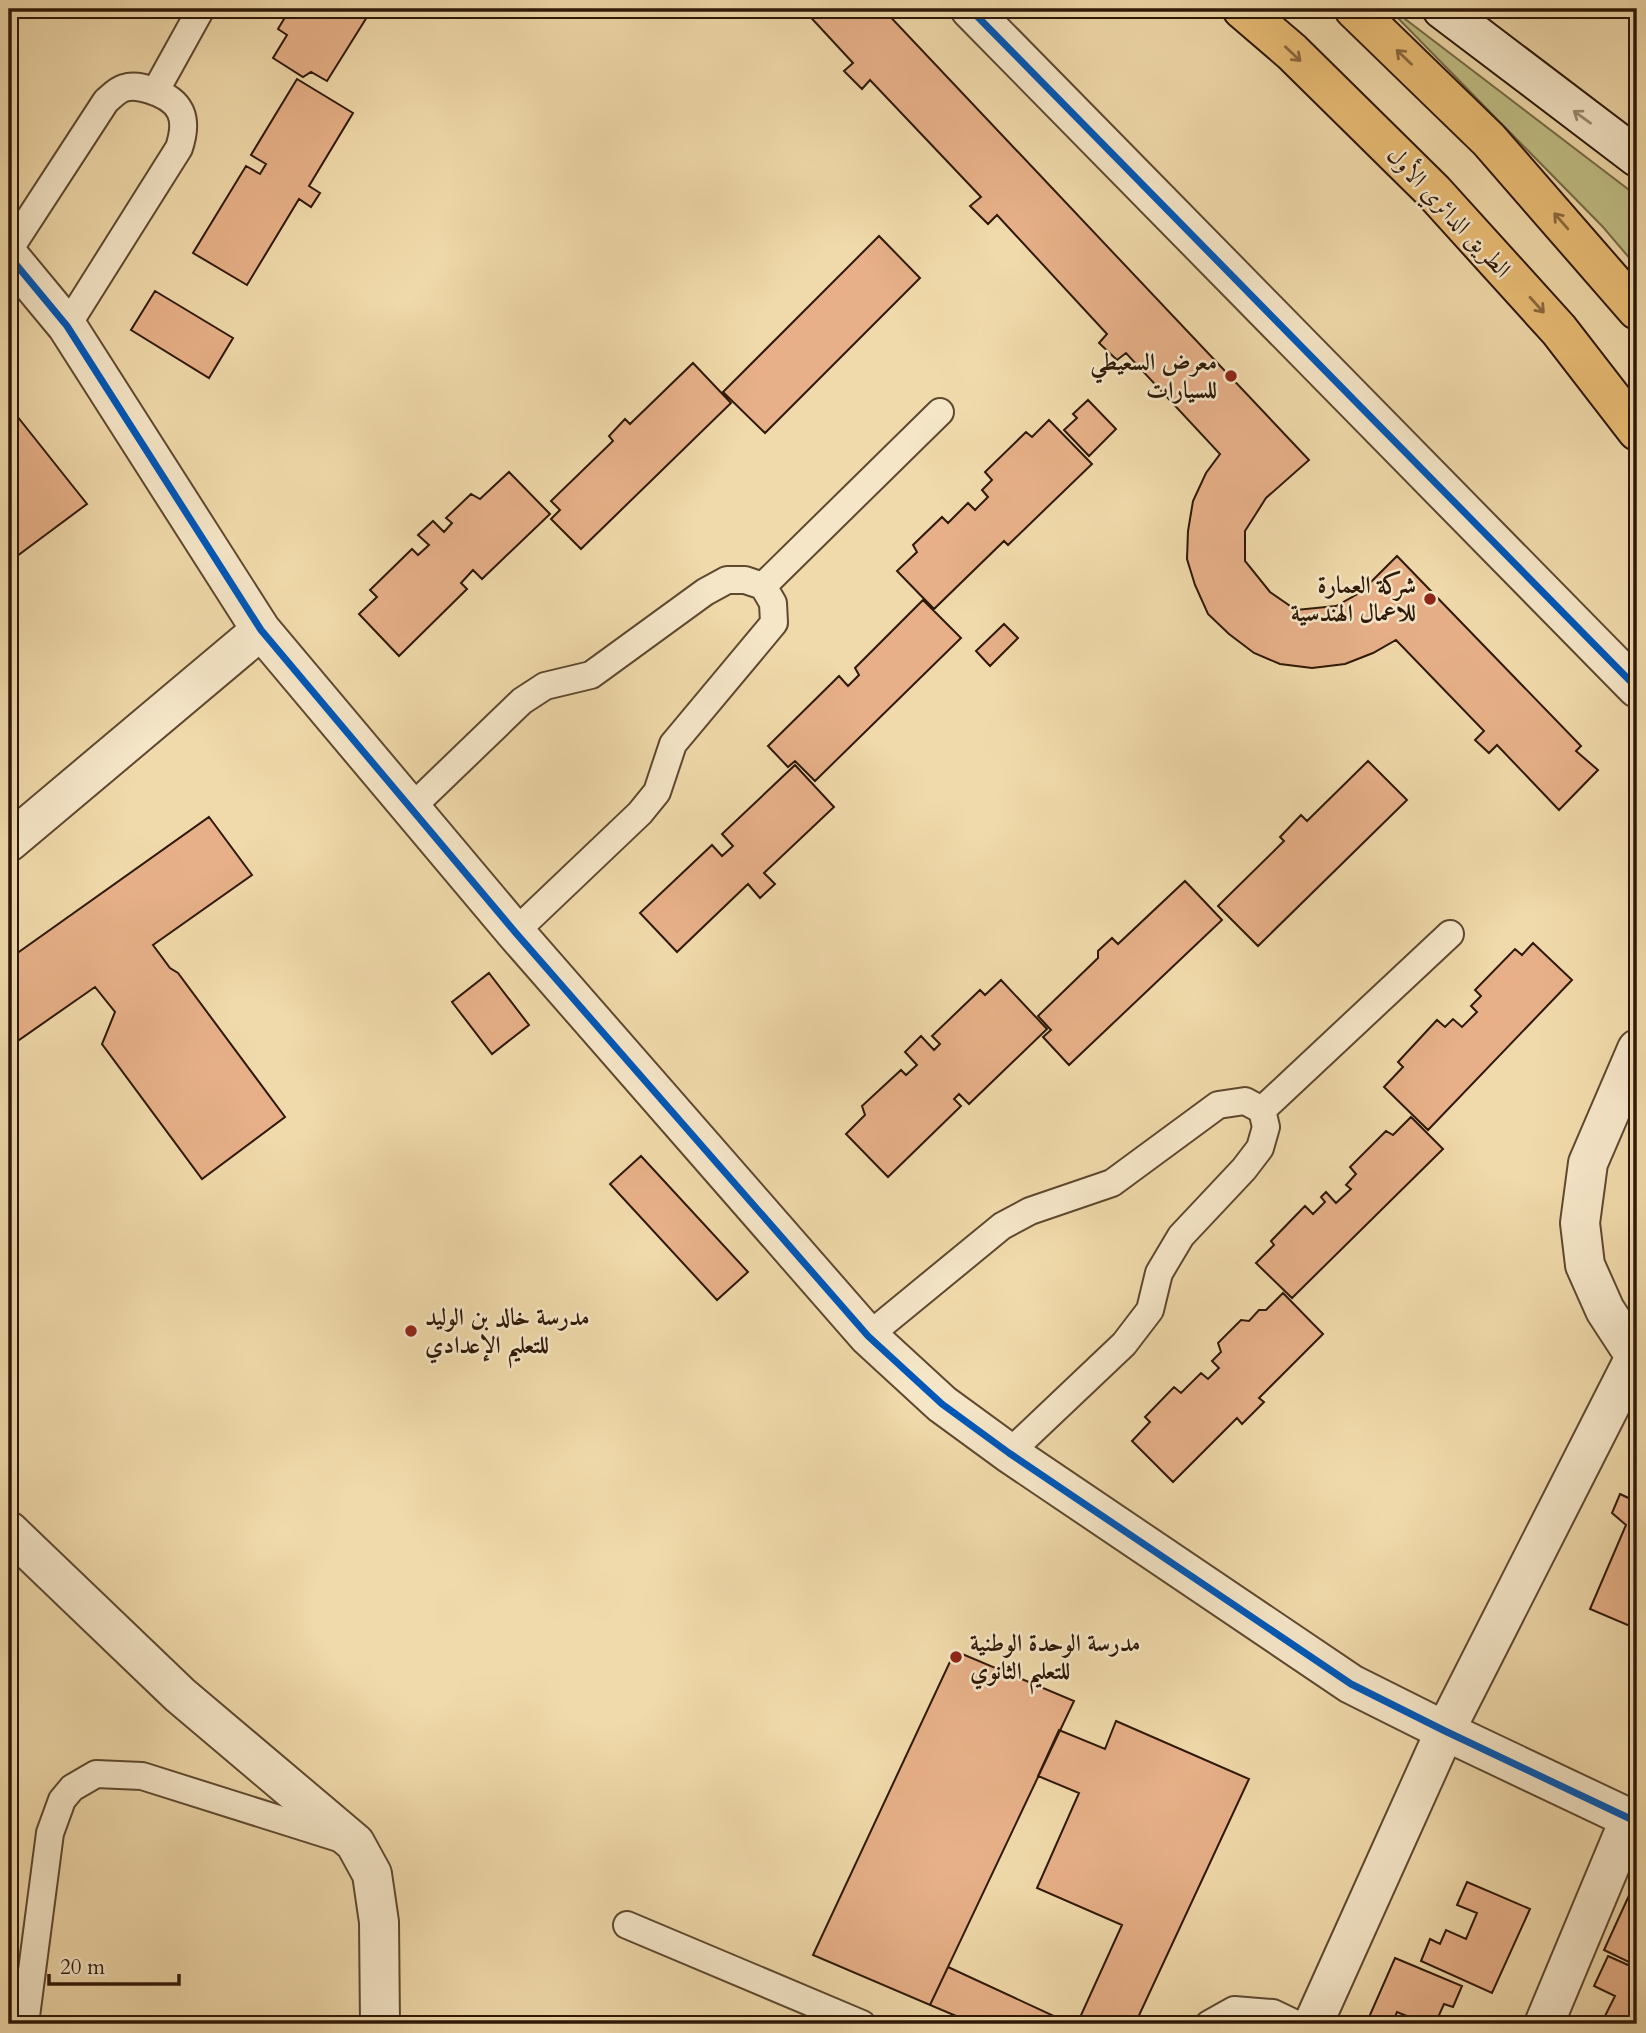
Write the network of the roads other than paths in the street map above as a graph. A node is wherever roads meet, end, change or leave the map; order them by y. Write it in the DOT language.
graph roads {
  1 [pos="201,9"];
  2 [pos="970,9"];
  3 [pos="1242,9"];
  4 [pos="1354,9"];
  5 [pos="1442,9"];
  6 [pos="156,92"];
  7 [pos="1637,157"];
  8 [pos="9,250"];
  9 [pos="9,256"];
  10 [pos="1637,310"];
  11 [pos="67,326"];
  12 [pos="940,412"];
  13 [pos="1637,431"];
  14 [pos="763,586"];
  15 [pos="261,630"];
  16 [pos="1637,688"];
  17 [pos="410,809"];
  18 [pos="9,842"];
  19 [pos="515,932"];
  20 [pos="1450,934"];
  21 [pos="1637,1049"];
  22 [pos="1262,1110"];
  23 [pos="867,1336"];
  24 [pos="1636,1354"];
  25 [pos="1009,1453"];
  26 [pos="9,1531"];
  27 [pos="1445,1731"];
  28 [pos="1635,1815"];
  29 [pos="355,1843"];
  30 [pos="627,1925"];
  31 [pos="25,2024"];
  32 [pos="380,2024"];
  33 [pos="862,2024"];
  34 [pos="1209,2024"];
  35 [pos="1296,2024"];
  36 [pos="1313,2024"];
  37 [pos="1544,2024"];
  1 -- 6 [label="lane"];
  2 -- 16 [label="street"];
  3 -- 13 [label="main road, الطريق الدائري الأول, one-way"];
  10 -- 4 [label="main road, one-way"];
  7 -- 5 [label="street, one-way"];
  6 -- 8 [label="lane"];
  6 -- 11 [label="lane"];
  9 -- 11 [label="street"];
  11 -- 15 [label="street"];
  12 -- 14 [label="lane"];
  14 -- 17 [label="lane"];
  14 -- 19 [label="lane"];
  15 -- 17 [label="street"];
  15 -- 18 [label="street"];
  17 -- 19 [label="street"];
  19 -- 23 [label="street"];
  20 -- 22 [label="lane"];
  21 -- 24 [label="street"];
  22 -- 23 [label="lane"];
  22 -- 25 [label="lane"];
  23 -- 25 [label="street"];
  24 -- 27 [label="street"];
  25 -- 27 [label="street"];
  26 -- 29 [label="street"];
  27 -- 28 [label="street"];
  27 -- 36 [label="street"];
  28 -- 37 [label="street"];
  29 -- 31 [label="lane"];
  29 -- 32 [label="street"];
  30 -- 33 [label="lane"];
  34 -- 35 [label="lane"];
}
